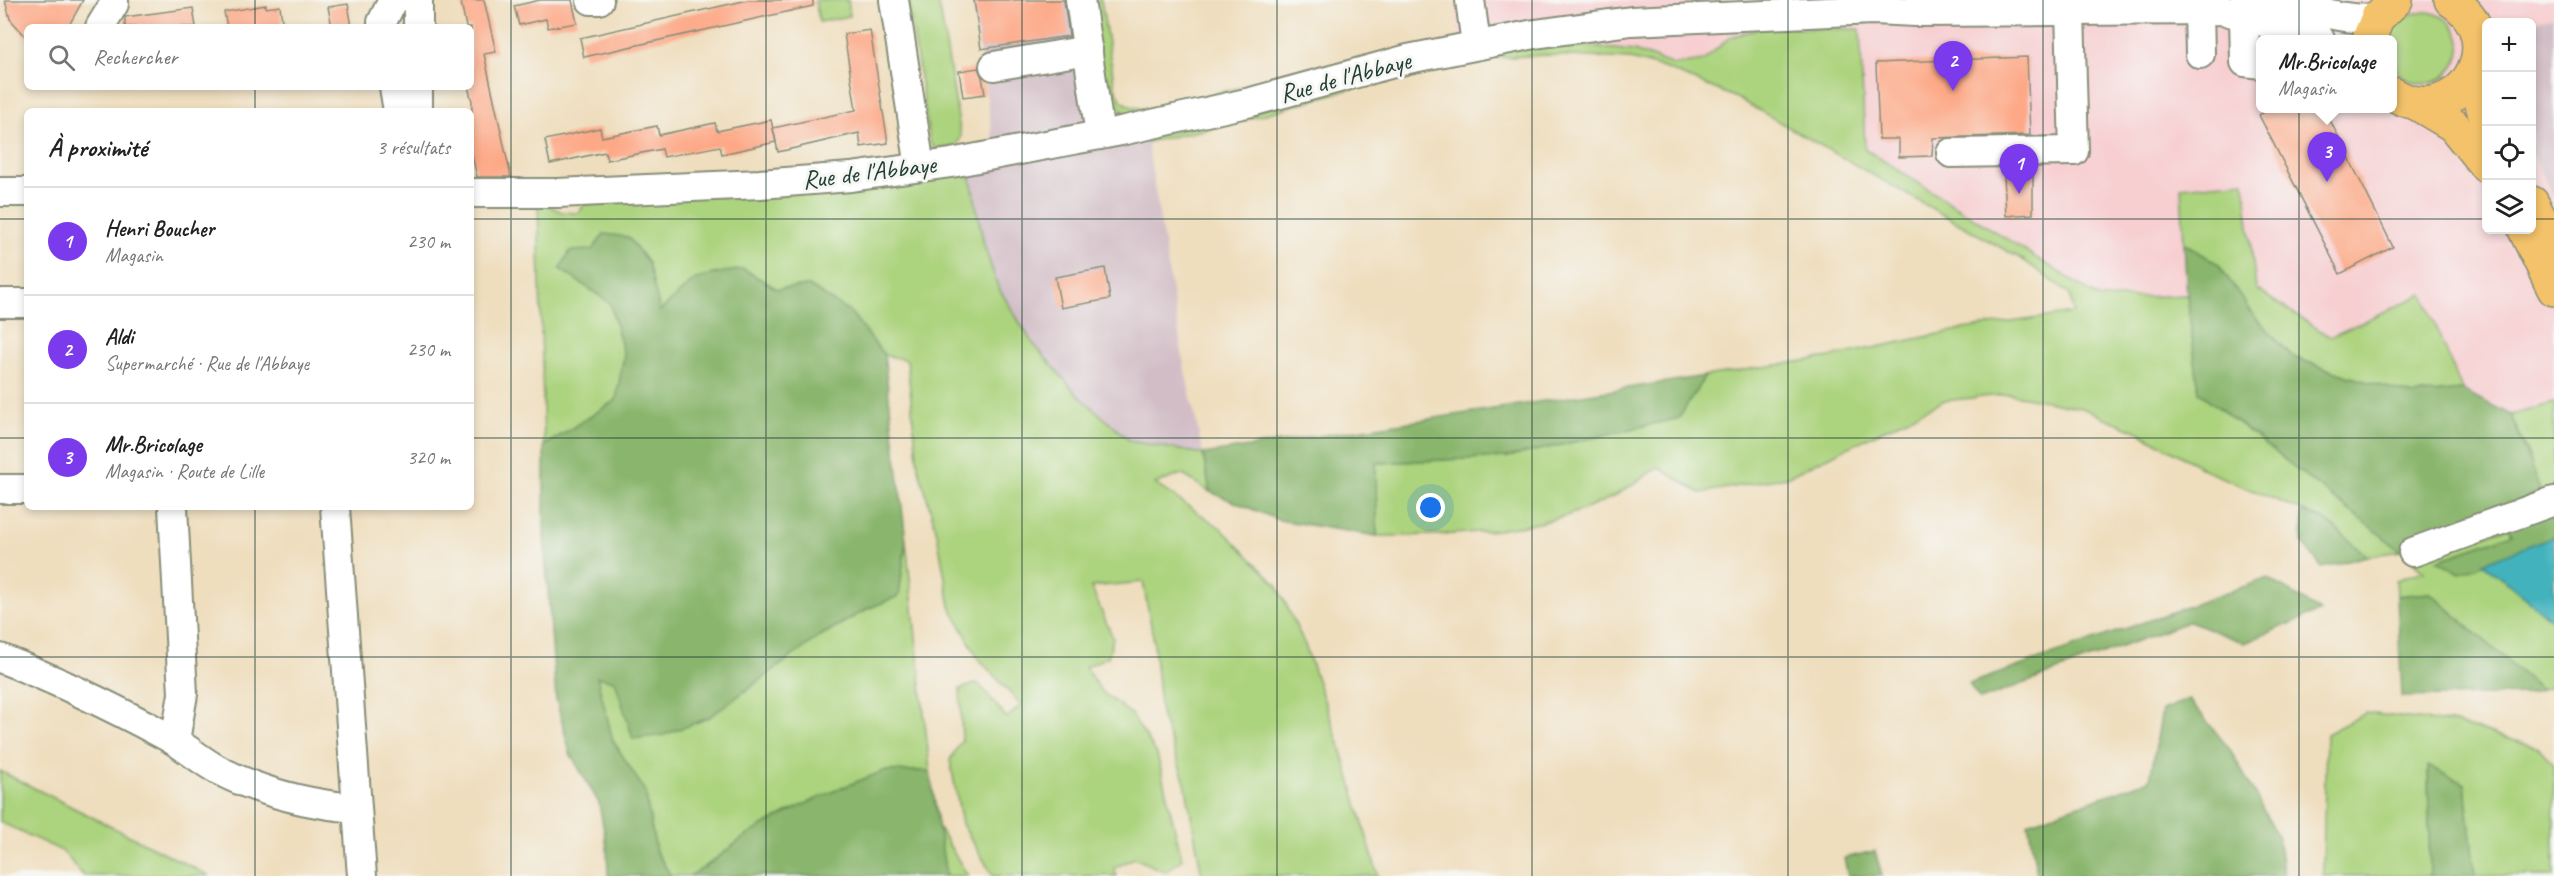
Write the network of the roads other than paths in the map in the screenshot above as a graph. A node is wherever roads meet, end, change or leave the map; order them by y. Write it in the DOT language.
graph roads {
  1 [pos="114,0"];
  2 [pos="393,0"];
  3 [pos="418,0"];
  4 [pos="591,0"];
  5 [pos="599,0"];
  6 [pos="894,0"];
  7 [pos="1080,0"];
  8 [pos="1470,0"];
  9 [pos="2451,0"];
  10 [pos="1916,6"];
  11 [pos="2067,7"];
  12 [pos="2222,12"];
  13 [pos="2382,14"];
  14 [pos="102,24"];
  15 [pos="382,24"];
  16 [pos="418,24"];
  17 [pos="2305,35"];
  18 [pos="1476,44"];
  19 [pos="1088,50"];
  20 [pos="2200,54"];
  21 [pos="2256,63"];
  22 [pos="994,66"];
  23 [pos="2475,70"];
  24 [pos="394,90"];
  25 [pos="418,90"];
  26 [pos="2404,98"];
  27 [pos="2482,104"];
  28 [pos="397,108"];
  29 [pos="418,108"];
  30 [pos="1101,135"];
  31 [pos="1951,153"];
  32 [pos="2482,160"];
  33 [pos="920,166"];
  34 [pos="0,192"];
  35 [pos="24,192"];
  36 [pos="474,193"];
  37 [pos="2536,211"];
  38 [pos="2527,234"];
  39 [pos="2554,246"];
  40 [pos="2554,289"];
  41 [pos="0,303"];
  42 [pos="24,303"];
  43 [pos="0,489"];
  44 [pos="24,489"];
  45 [pos="2554,501"];
  46 [pos="173,510"];
  47 [pos="335,510"];
  48 [pos="2413,552"];
  49 [pos="0,658"];
  50 [pos="175,741"];
  51 [pos="356,808"];
  52 [pos="362,876"];
  1 -- 14 [label="street"];
  2 -- 15 [label="street"];
  3 -- 16 [label="street"];
  4 -- 5 [label="street"];
  6 -- 33 [label="street"];
  7 -- 19 [label="street"];
  8 -- 18 [label="street"];
  9 -- 23 [label="main road"];
  10 -- 11 [label="street, Rue de l'Abbaye"];
  10 -- 18 [label="street, Rue de l'Abbaye"];
  11 -- 12 [label="street, Rue de l'Abbaye"];
  11 -- 31 [label="street"];
  12 -- 13 [label="street, Rue de l'Abbaye"];
  12 -- 17 [label="street, Rue de l'Abbaye"];
  12 -- 20 [label="street"];
  12 -- 21 [label="street"];
  18 -- 30 [label="street, Rue de l'Abbaye"];
  19 -- 22 [label="street"];
  19 -- 30 [label="street"];
  23 -- 26 [label="main road"];
  23 -- 27 [label="main road"];
  24 -- 28 [label="street"];
  25 -- 29 [label="street"];
  26 -- 32 [label="main road"];
  30 -- 33 [label="street, Rue de l'Abbaye"];
  33 -- 36 [label="street, Rue de l'Abbaye"];
  34 -- 35 [label="street"];
  37 -- 39 [label="main road"];
  38 -- 40 [label="main road"];
  41 -- 42 [label="street"];
  43 -- 44 [label="street"];
  45 -- 48 [label="street"];
  46 -- 50 [label="street"];
  47 -- 51 [label="street"];
  49 -- 50 [label="street"];
  50 -- 51 [label="street"];
  51 -- 52 [label="street"];
}
